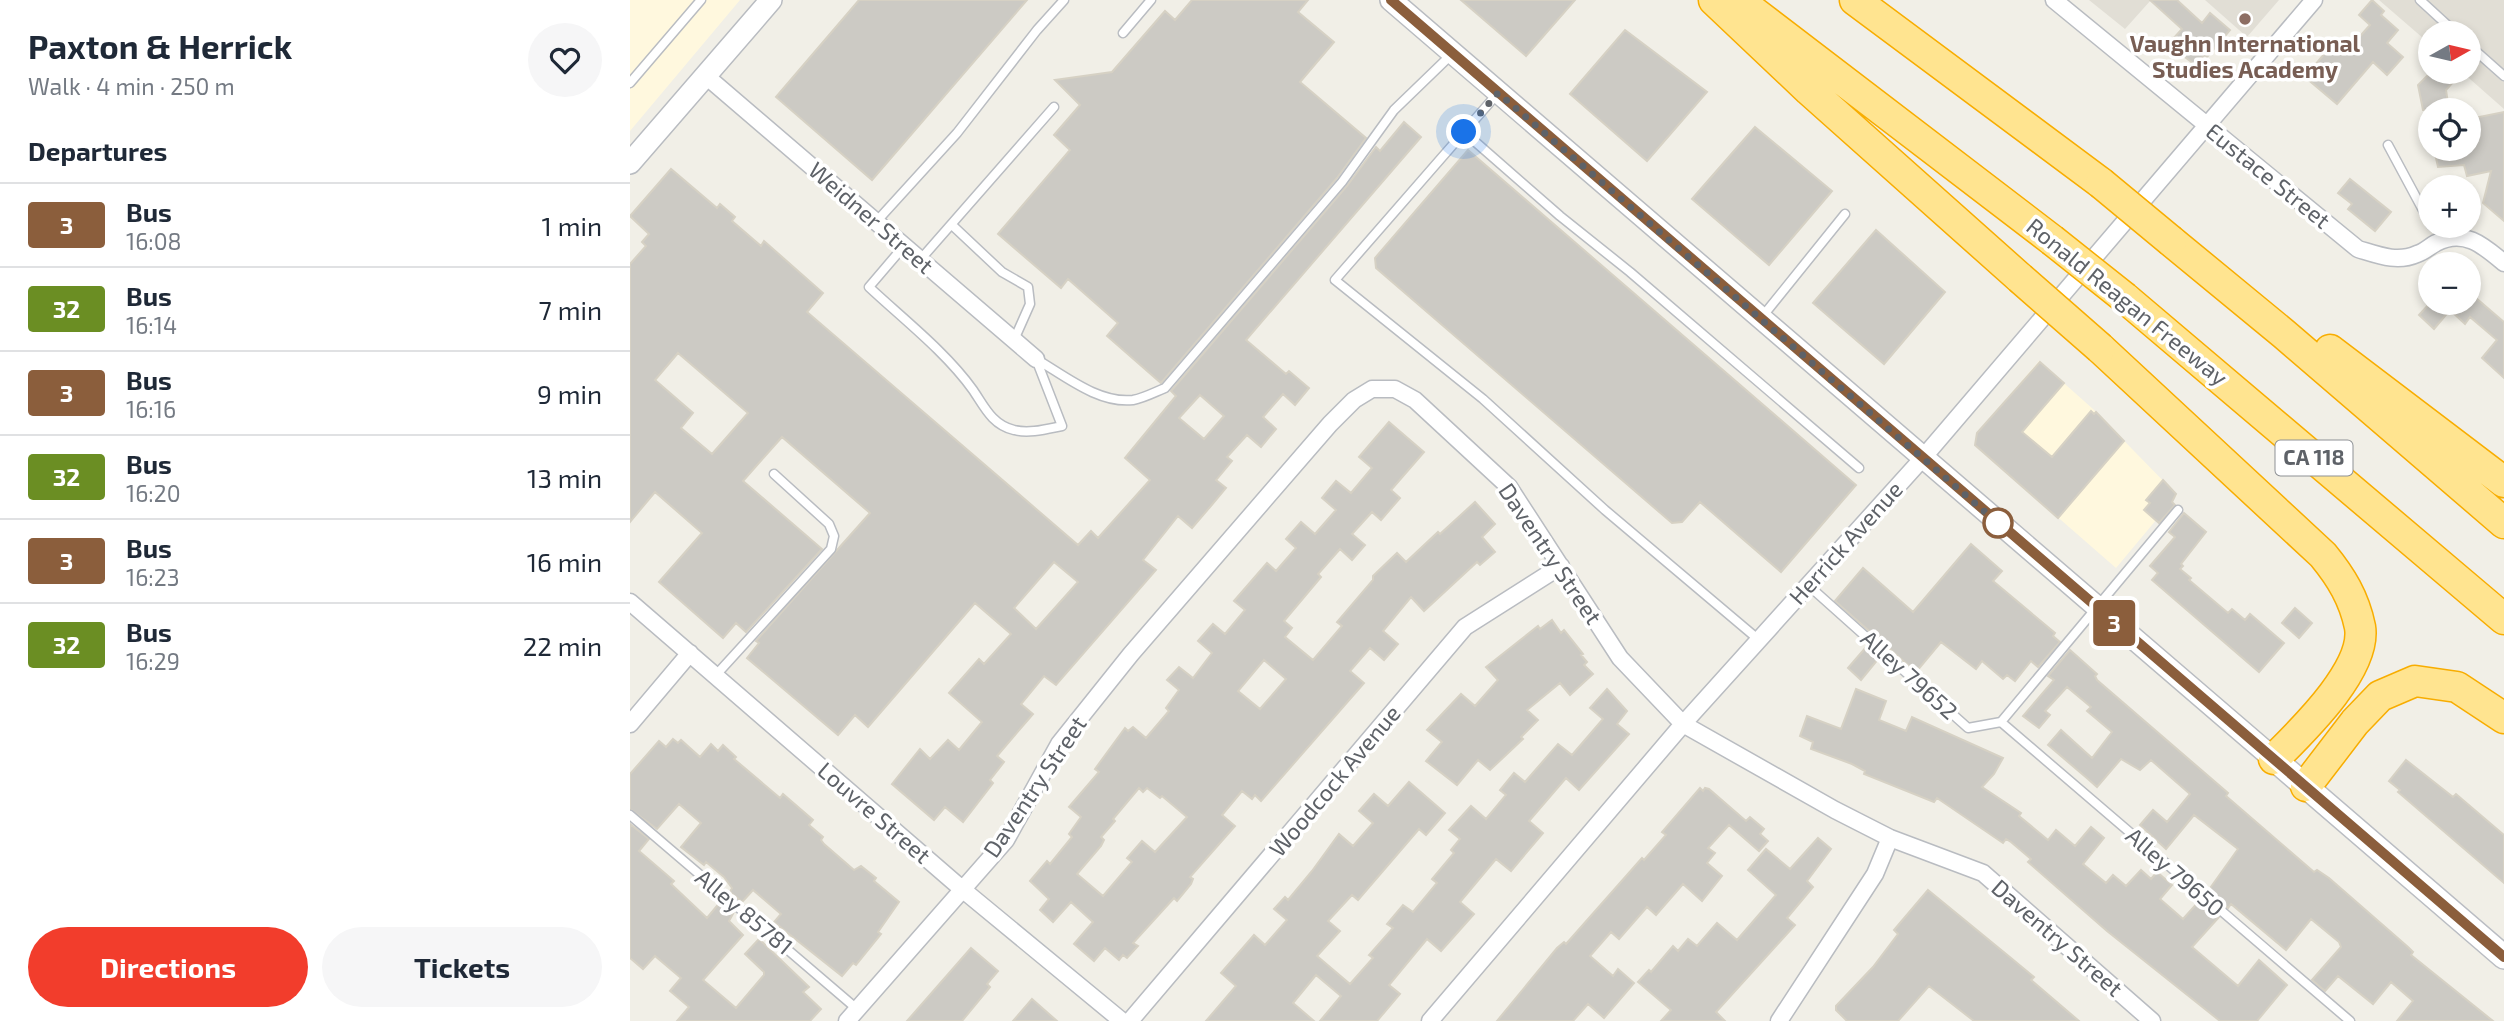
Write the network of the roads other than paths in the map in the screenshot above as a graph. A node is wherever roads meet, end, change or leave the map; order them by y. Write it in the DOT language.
graph roads {
  1 [pos="701,0"];
  2 [pos="771,0"];
  3 [pos="1064,0"];
  4 [pos="1151,0"];
  5 [pos="1391,0"];
  6 [pos="1714,0"];
  7 [pos="1738,0"];
  8 [pos="1855,0"];
  9 [pos="2053,0"];
  10 [pos="2314,0"];
  11 [pos="2420,0"];
  12 [pos="2443,21"];
  13 [pos="1123,33"];
  14 [pos="1453,53"];
  15 [pos="2482,57"];
  16 [pos="706,76"];
  17 [pos="2504,76"];
  18 [pos="630,83"];
  19 [pos="1498,93"];
  20 [pos="1054,107"];
  21 [pos="2206,126"];
  22 [pos="1464,132"];
  23 [pos="2388,145"];
  24 [pos="630,163"];
  25 [pos="2418,201"];
  26 [pos="1845,214"];
  27 [pos="876,222"];
  28 [pos="951,225"];
  29 [pos="2438,238"];
  30 [pos="2171,241"];
  31 [pos="2439,241"];
  32 [pos="904,246"];
  33 [pos="920,260"];
  34 [pos="2504,263"];
  35 [pos="1760,319"];
  36 [pos="1014,340"];
  37 [pos="1036,359"];
  38 [pos="1922,459"];
  39 [pos="1859,468"];
  40 [pos="774,474"];
  41 [pos="2504,482"];
  42 [pos="2178,510"];
  43 [pos="2504,523"];
  44 [pos="1562,566"];
  45 [pos="1808,585"];
  46 [pos="630,601"];
  47 [pos="2095,607"];
  48 [pos="2504,619"];
  49 [pos="1759,640"];
  50 [pos="690,653"];
  51 [pos="716,675"];
  52 [pos="2504,718"];
  53 [pos="2001,722"];
  54 [pos="630,724"];
  55 [pos="1683,724"];
  56 [pos="2274,759"];
  57 [pos="2306,786"];
  58 [pos="630,815"];
  59 [pos="1890,838"];
  60 [pos="962,889"];
  61 [pos="2504,957"];
  62 [pos="852,1015"];
  63 [pos="1781,1020"];
  64 [pos="1122,1021"];
  65 [pos="1130,1021"];
  66 [pos="1430,1021"];
  67 [pos="2152,1021"];
  68 [pos="2350,1021"];
  1 -- 18 [label="lane"];
  2 -- 16 [label="street"];
  3 -- 27 [label="lane"];
  4 -- 13 [label="lane"];
  5 -- 14 [label="street"];
  6 -- 56 [label="highway, bridge"];
  7 -- 48 [label="highway, Ronald Reagan Freeway / CA 118, bridge"];
  8 -- 30 [label="highway, bridge"];
  9 -- 21 [label="street, Eustace Street"];
  10 -- 21 [label="street, Herrick Avenue"];
  11 -- 12 [label="lane"];
  14 -- 19 [label="street"];
  14 -- 37 [label="lane"];
  15 -- 17 [label="lane"];
  16 -- 24 [label="street"];
  16 -- 27 [label="street, Weidner Street"];
  19 -- 22 [label="lane"];
  19 -- 35 [label="street"];
  20 -- 28 [label="lane"];
  21 -- 31 [label="street, Eustace Street"];
  21 -- 38 [label="street, Herrick Avenue"];
  22 -- 39 [label="lane"];
  22 -- 49 [label="lane"];
  23 -- 25 [label="lane"];
  26 -- 35 [label="lane"];
  27 -- 32 [label="street, Weidner Street"];
  28 -- 33 [label="lane"];
  28 -- 36 [label="lane"];
  29 -- 31 [label="lane"];
  30 -- 41 [label="highway"];
  30 -- 43 [label="highway"];
  31 -- 34 [label="street, Eustace Street"];
  32 -- 33 [label="street, Weidner Street"];
  32 -- 37 [label="lane"];
  33 -- 36 [label="street, Weidner Street"];
  35 -- 38 [label="street"];
  36 -- 37 [label="street, Weidner Street"];
  38 -- 45 [label="street, Herrick Avenue"];
  38 -- 47 [label="street"];
  40 -- 51 [label="lane"];
  42 -- 47 [label="lane"];
  44 -- 55 [label="street, Daventry Street"];
  44 -- 60 [label="street, Daventry Street"];
  44 -- 65 [label="street, Woodcock Avenue"];
  45 -- 49 [label="street, Herrick Avenue"];
  45 -- 53 [label="lane, Alley 79652"];
  46 -- 50 [label="street, Louvre Street"];
  47 -- 53 [label="lane"];
  47 -- 56 [label="street"];
  49 -- 55 [label="street, Herrick Avenue"];
  50 -- 51 [label="street, Louvre Street"];
  50 -- 54 [label="street"];
  51 -- 60 [label="street, Louvre Street"];
  52 -- 57 [label="highway"];
  53 -- 68 [label="lane, Alley 79650"];
  55 -- 59 [label="street, Daventry Street"];
  55 -- 66 [label="street, Herrick Avenue"];
  56 -- 57 [label="main road"];
  57 -- 61 [label="main road"];
  58 -- 62 [label="lane, Alley 85781"];
  59 -- 63 [label="street"];
  59 -- 67 [label="street, Daventry Street"];
  60 -- 62 [label="street, Daventry Street"];
  60 -- 64 [label="street, Louvre Street"];
}
